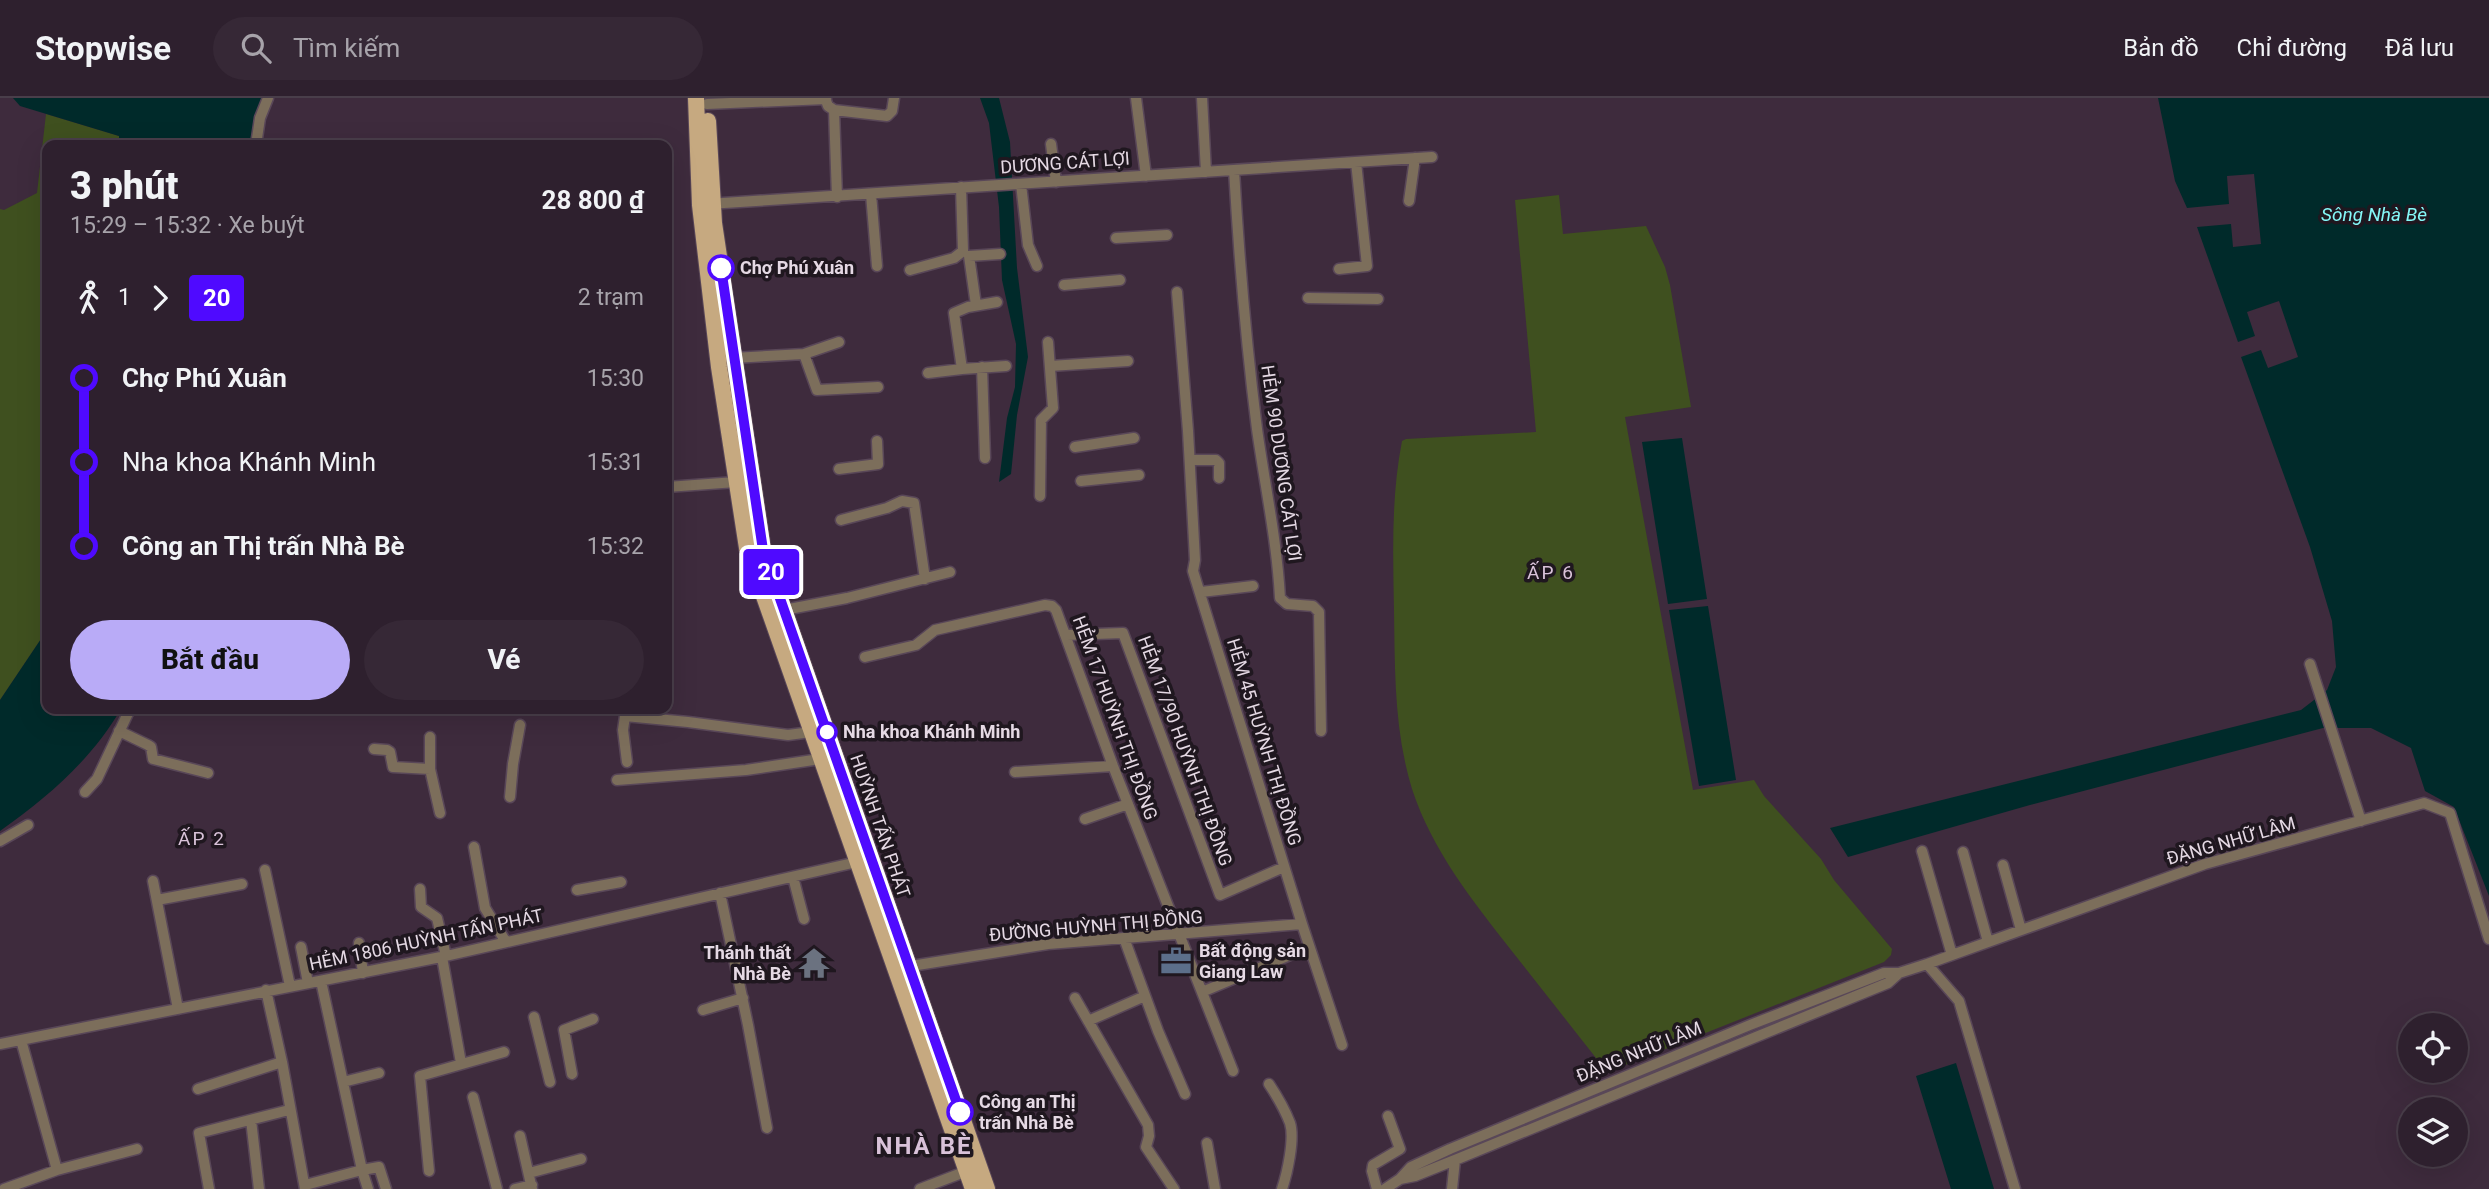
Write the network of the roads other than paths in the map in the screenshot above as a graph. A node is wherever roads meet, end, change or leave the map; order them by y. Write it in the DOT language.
graph roads {
  1 [pos="268,98"];
  2 [pos="825,98"];
  3 [pos="894,98"];
  4 [pos="1136,98"];
  5 [pos="1202,98"];
  6 [pos="700,100"];
  7 [pos="834,110"];
  8 [pos="257,140"];
  9 [pos="1051,144"];
  10 [pos="1432,157"];
  11 [pos="1415,158"];
  12 [pos="1356,162"];
  13 [pos="1234,170"];
  14 [pos="1206,172"];
  15 [pos="1146,176"];
  16 [pos="1056,182"];
  17 [pos="1019,184"];
  18 [pos="961,187"];
  19 [pos="871,194"];
  20 [pos="837,197"];
  21 [pos="1409,201"];
  22 [pos="706,204"];
  23 [pos="1167,235"];
  24 [pos="1116,239"];
  25 [pos="1000,254"];
  26 [pos="877,266"];
  27 [pos="1037,266"];
  28 [pos="1339,269"];
  29 [pos="910,270"];
  30 [pos="1120,280"];
  31 [pos="1063,285"];
  32 [pos="1177,292"];
  33 [pos="1308,298"];
  34 [pos="1378,299"];
  35 [pos="997,302"];
  36 [pos="976,305"];
  37 [pos="839,342"];
  38 [pos="1048,342"];
  39 [pos="804,354"];
  40 [pos="733,358"];
  41 [pos="1128,361"];
  42 [pos="1006,366"];
  43 [pos="1050,366"];
  44 [pos="982,367"];
  45 [pos="962,369"];
  46 [pos="928,373"];
  47 [pos="878,387"];
  48 [pos="1134,438"];
  49 [pos="877,441"];
  50 [pos="1075,447"];
  51 [pos="985,458"];
  52 [pos="1190,460"];
  53 [pos="839,469"];
  54 [pos="1139,475"];
  55 [pos="1219,478"];
  56 [pos="744,481"];
  57 [pos="1081,481"];
  58 [pos="672,487"];
  59 [pos="1040,496"];
  60 [pos="841,520"];
  61 [pos="950,572"];
  62 [pos="925,579"];
  63 [pos="1253,586"];
  64 [pos="1201,592"];
  65 [pos="784,610"];
  66 [pos="1067,635"];
  67 [pos="865,657"];
  68 [pos="2310,664"];
  69 [pos="127,714"];
  70 [pos="520,725"];
  71 [pos="118,731"];
  72 [pos="1321,731"];
  73 [pos="811,732"];
  74 [pos="430,737"];
  75 [pos="374,749"];
  76 [pos="820,759"];
  77 [pos="626,762"];
  78 [pos="1113,766"];
  79 [pos="430,769"];
  80 [pos="1015,772"];
  81 [pos="208,774"];
  82 [pos="617,780"];
  83 [pos="85,792"];
  84 [pos="510,797"];
  85 [pos="1128,804"];
  86 [pos="440,813"];
  87 [pos="1085,820"];
  88 [pos="2361,821"];
  89 [pos="28,825"];
  90 [pos="0,841"];
  91 [pos="474,847"];
  92 [pos="1922,852"];
  93 [pos="1963,852"];
  94 [pos="858,862"];
  95 [pos="2003,866"];
  96 [pos="1284,867"];
  97 [pos="265,870"];
  98 [pos="793,877"];
  99 [pos="153,881"];
  100 [pos="621,882"];
  101 [pos="242,884"];
  102 [pos="420,889"];
  103 [pos="577,890"];
  104 [pos="720,893"];
  105 [pos="157,900"];
  106 [pos="804,919"];
  107 [pos="1302,924"];
  108 [pos="2021,930"];
  109 [pos="1180,934"];
  110 [pos="1124,938"];
  111 [pos="2489,939"];
  112 [pos="506,942"];
  113 [pos="1988,942"];
  114 [pos="359,943"];
  115 [pos="301,947"];
  116 [pos="1309,947"];
  117 [pos="1952,955"];
  118 [pos="444,956"];
  119 [pos="1927,964"];
  120 [pos="902,968"];
  121 [pos="363,973"];
  122 [pos="1899,973"];
  123 [pos="321,981"];
  124 [pos="308,984"];
  125 [pos="290,986"];
  126 [pos="266,990"];
  127 [pos="1202,992"];
  128 [pos="1145,996"];
  129 [pos="743,998"];
  130 [pos="1075,998"];
  131 [pos="177,1009"];
  132 [pos="703,1010"];
  133 [pos="534,1017"];
  134 [pos="593,1019"];
  135 [pos="1088,1021"];
  136 [pos="21,1040"];
  137 [pos="0,1044"];
  138 [pos="1342,1045"];
  139 [pos="504,1052"];
  140 [pos="282,1062"];
  141 [pos="461,1063"];
  142 [pos="1233,1071"];
  143 [pos="379,1073"];
  144 [pos="572,1074"];
  145 [pos="343,1082"];
  146 [pos="550,1082"];
  147 [pos="1269,1084"];
  148 [pos="198,1089"];
  149 [pos="1185,1094"];
  150 [pos="473,1097"];
  151 [pos="289,1110"];
  152 [pos="1388,1116"];
  153 [pos="251,1120"];
  154 [pos="767,1128"];
  155 [pos="520,1136"];
  156 [pos="1208,1143"];
  157 [pos="138,1149"];
  158 [pos="581,1159"];
  159 [pos="1455,1160"];
  160 [pos="57,1170"];
  161 [pos="362,1170"];
  162 [pos="429,1171"];
  163 [pos="967,1171"];
  164 [pos="529,1172"];
  165 [pos="1400,1179"];
  166 [pos="34,1185"];
  167 [pos="305,1187"];
  168 [pos="532,1187"];
  169 [pos="4,1189"];
  170 [pos="209,1189"];
  171 [pos="259,1189"];
  172 [pos="368,1189"];
  173 [pos="386,1189"];
  174 [pos="497,1189"];
  175 [pos="515,1189"];
  176 [pos="920,1189"];
  177 [pos="973,1189"];
  178 [pos="987,1189"];
  179 [pos="1174,1189"];
  180 [pos="1216,1189"];
  181 [pos="1282,1189"];
  182 [pos="1377,1189"];
  183 [pos="1385,1189"];
  184 [pos="1452,1189"];
  185 [pos="2015,1189"];
  1 -- 8 [label="street"];
  2 -- 6 [label="street"];
  2 -- 7 [label="street"];
  3 -- 7 [label="street"];
  4 -- 15 [label="street"];
  5 -- 14 [label="street"];
  6 -- 22 [label="main road, HUỲNH TẤN PHÁT"];
  7 -- 20 [label="street"];
  9 -- 16 [label="street"];
  10 -- 11 [label="street, DƯƠNG CÁT LỢI"];
  11 -- 12 [label="street, DƯƠNG CÁT LỢI"];
  11 -- 21 [label="street"];
  12 -- 13 [label="street, DƯƠNG CÁT LỢI"];
  12 -- 28 [label="street"];
  13 -- 14 [label="street, DƯƠNG CÁT LỢI"];
  13 -- 72 [label="street, HẺM 90 DƯƠNG CÁT LỢI"];
  14 -- 15 [label="street, DƯƠNG CÁT LỢI"];
  15 -- 16 [label="street, DƯƠNG CÁT LỢI"];
  16 -- 17 [label="street, DƯƠNG CÁT LỢI"];
  17 -- 18 [label="street, DƯƠNG CÁT LỢI"];
  17 -- 27 [label="street"];
  18 -- 19 [label="street, DƯƠNG CÁT LỢI"];
  18 -- 29 [label="street"];
  19 -- 20 [label="street, DƯƠNG CÁT LỢI"];
  19 -- 26 [label="street"];
  20 -- 22 [label="street, DƯƠNG CÁT LỢI"];
  22 -- 40 [label="main road, HUỲNH TẤN PHÁT"];
  22 -- 56 [label="main road, HUỲNH TẤN PHÁT"];
  23 -- 24 [label="street"];
  25 -- 36 [label="street"];
  30 -- 31 [label="street"];
  32 -- 52 [label="street, HẺM 45 HUỲNH THỊ ĐỒNG"];
  33 -- 34 [label="street"];
  35 -- 36 [label="street"];
  36 -- 45 [label="street"];
  37 -- 39 [label="street"];
  38 -- 43 [label="street"];
  39 -- 40 [label="street"];
  39 -- 47 [label="street"];
  40 -- 56 [label="main road, HUỲNH TẤN PHÁT"];
  41 -- 43 [label="street"];
  42 -- 44 [label="street"];
  43 -- 59 [label="street"];
  44 -- 45 [label="street"];
  44 -- 51 [label="street"];
  45 -- 46 [label="street"];
  48 -- 50 [label="street"];
  49 -- 53 [label="street"];
  52 -- 55 [label="street"];
  52 -- 64 [label="street, HẺM 45 HUỲNH THỊ ĐỒNG"];
  54 -- 57 [label="street"];
  56 -- 58 [label="street"];
  56 -- 65 [label="main road, HUỲNH TẤN PHÁT"];
  56 -- 73 [label="main road, HUỲNH TẤN PHÁT"];
  60 -- 62 [label="street"];
  61 -- 62 [label="street"];
  62 -- 65 [label="street"];
  63 -- 64 [label="street"];
  64 -- 96 [label="street, HẺM 45 HUỲNH THỊ ĐỒNG"];
  65 -- 120 [label="main road, HUỲNH TẤN PHÁT"];
  66 -- 67 [label="street, HẺM 17 HUỲNH THỊ ĐỒNG"];
  66 -- 78 [label="street, HẺM 17 HUỲNH THỊ ĐỒNG"];
  66 -- 96 [label="street, HẺM 17/90 HUỲNH THỊ ĐỒNG"];
  68 -- 88 [label="street"];
  69 -- 71 [label="street"];
  70 -- 84 [label="street"];
  71 -- 81 [label="street"];
  71 -- 83 [label="street"];
  73 -- 76 [label="main road, HUỲNH TẤN PHÁT"];
  73 -- 77 [label="street"];
  74 -- 79 [label="street"];
  75 -- 79 [label="street"];
  76 -- 82 [label="street"];
  76 -- 94 [label="main road, HUỲNH TẤN PHÁT"];
  78 -- 80 [label="street"];
  78 -- 85 [label="street, HẺM 17 HUỲNH THỊ ĐỒNG"];
  79 -- 86 [label="street"];
  85 -- 87 [label="street"];
  85 -- 109 [label="street, HẺM 17 HUỲNH THỊ ĐỒNG"];
  88 -- 108 [label="street, ĐẶNG NHỮ LÂM"];
  88 -- 111 [label="street, ĐẶNG NHỮ LÂM"];
  89 -- 90 [label="street"];
  91 -- 112 [label="street"];
  92 -- 117 [label="street"];
  93 -- 113 [label="street"];
  94 -- 98 [label="street, HẺM 1806 HUỲNH TẤN PHÁT"];
  94 -- 120 [label="main road, HUỲNH TẤN PHÁT"];
  95 -- 108 [label="street"];
  96 -- 107 [label="street, HẺM 45 HUỲNH THỊ ĐỒNG"];
  97 -- 125 [label="street"];
  98 -- 104 [label="street, HẺM 1806 HUỲNH TẤN PHÁT"];
  98 -- 106 [label="street"];
  99 -- 105 [label="street"];
  100 -- 103 [label="street"];
  101 -- 105 [label="street"];
  102 -- 118 [label="street"];
  104 -- 112 [label="street, HẺM 1806 HUỲNH TẤN PHÁT"];
  104 -- 129 [label="street"];
  105 -- 131 [label="street"];
  107 -- 109 [label="street, ĐƯỜNG HUỲNH THỊ ĐỒNG"];
  107 -- 116 [label="street, HẺM 45 HUỲNH THỊ ĐỒNG"];
  108 -- 113 [label="street, ĐẶNG NHỮ LÂM"];
  109 -- 110 [label="street, ĐƯỜNG HUỲNH THỊ ĐỒNG"];
  109 -- 127 [label="street, HẺM 17 HUỲNH THỊ ĐỒNG"];
  110 -- 120 [label="street, ĐƯỜNG HUỲNH THỊ ĐỒNG"];
  110 -- 128 [label="street"];
  112 -- 118 [label="street, HẺM 1806 HUỲNH TẤN PHÁT"];
  113 -- 117 [label="street, ĐẶNG NHỮ LÂM"];
  114 -- 121 [label="street"];
  115 -- 124 [label="street"];
  116 -- 127 [label="street"];
  116 -- 138 [label="street, HẺM 45 HUỲNH THỊ ĐỒNG"];
  117 -- 119 [label="street, ĐẶNG NHỮ LÂM"];
  118 -- 121 [label="street, HẺM 1806 HUỲNH TẤN PHÁT"];
  118 -- 141 [label="street"];
  119 -- 122 [label="street, ĐẶNG NHỮ LÂM"];
  119 -- 185 [label="street"];
  120 -- 163 [label="main road, HUỲNH TẤN PHÁT"];
  120 -- 178 [label="main road, HUỲNH TẤN PHÁT"];
  121 -- 123 [label="street, HẺM 1806 HUỲNH TẤN PHÁT"];
  122 -- 159 [label="street, ĐẶNG NHỮ LÂM"];
  122 -- 165 [label="street, ĐẶNG NHỮ LÂM"];
  123 -- 124 [label="street, HẺM 1806 HUỲNH TẤN PHÁT"];
  123 -- 145 [label="street"];
  124 -- 125 [label="street, HẺM 1806 HUỲNH TẤN PHÁT"];
  125 -- 126 [label="street, HẺM 1806 HUỲNH TẤN PHÁT"];
  126 -- 131 [label="street, HẺM 1806 HUỲNH TẤN PHÁT"];
  126 -- 140 [label="street"];
  127 -- 142 [label="street, HẺM 17 HUỲNH THỊ ĐỒNG"];
  128 -- 135 [label="street"];
  128 -- 149 [label="street"];
  129 -- 132 [label="street"];
  129 -- 154 [label="street"];
  130 -- 135 [label="street"];
  131 -- 136 [label="street, HẺM 1806 HUỲNH TẤN PHÁT"];
  133 -- 146 [label="street"];
  134 -- 144 [label="street"];
  135 -- 179 [label="street"];
  136 -- 137 [label="street, HẺM 1806 HUỲNH TẤN PHÁT"];
  136 -- 160 [label="street"];
  139 -- 141 [label="street"];
  140 -- 148 [label="street"];
  140 -- 151 [label="street"];
  141 -- 162 [label="street"];
  143 -- 145 [label="street"];
  145 -- 161 [label="street"];
  147 -- 181 [label="street"];
  150 -- 174 [label="street"];
  151 -- 153 [label="street"];
  151 -- 167 [label="street"];
  152 -- 182 [label="street"];
  153 -- 170 [label="street"];
  153 -- 171 [label="street"];
  155 -- 164 [label="street"];
  156 -- 180 [label="street"];
  157 -- 160 [label="street"];
  158 -- 164 [label="street"];
  159 -- 165 [label="street, ĐẶNG NHỮ LÂM"];
  159 -- 184 [label="street"];
  160 -- 166 [label="street"];
  161 -- 167 [label="street"];
  161 -- 172 [label="street"];
  161 -- 173 [label="street"];
  163 -- 176 [label="street"];
  163 -- 177 [label="main road, HUỲNH TẤN PHÁT"];
  164 -- 168 [label="street"];
  165 -- 183 [label="street, ĐẶNG NHỮ LÂM"];
  166 -- 169 [label="street"];
  168 -- 175 [label="street"];
}
